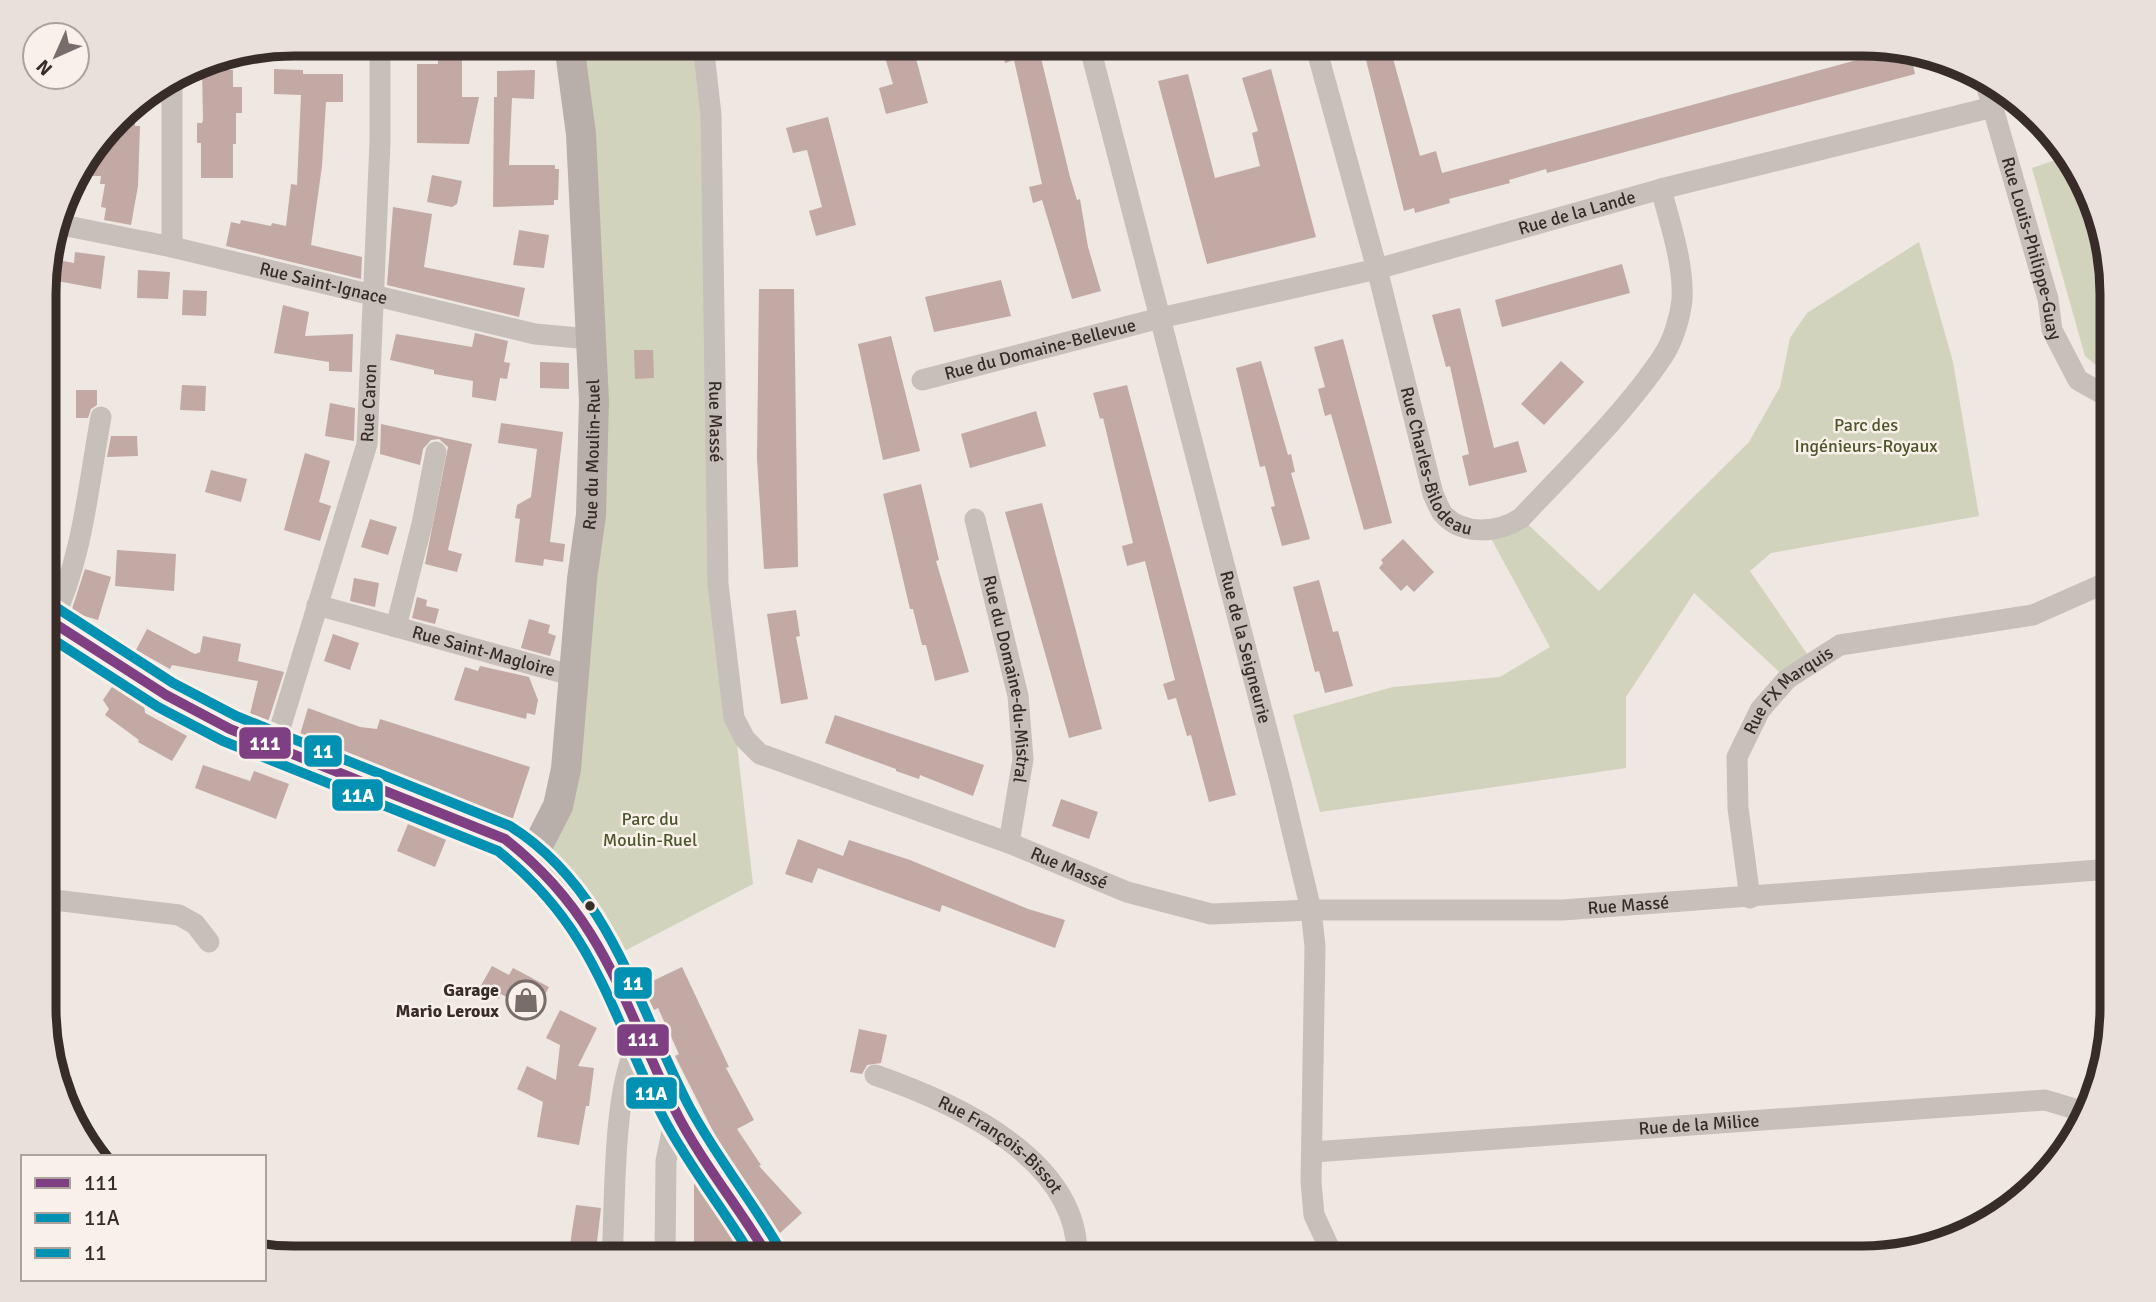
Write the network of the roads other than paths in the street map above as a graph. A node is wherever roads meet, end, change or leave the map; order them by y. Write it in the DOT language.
graph roads {
  1 [pos="1092,56"];
  2 [pos="1318,56"];
  3 [pos="380,57"];
  4 [pos="571,57"];
  5 [pos="704,57"];
  6 [pos="172,90"];
  7 [pos="1989,93"];
  8 [pos="1993,107"];
  9 [pos="1661,189"];
  10 [pos="67,226"];
  11 [pos="172,247"];
  12 [pos="1377,269"];
  13 [pos="372,297"];
  14 [pos="1160,318"];
  15 [pos="590,340"];
  16 [pos="922,380"];
  17 [pos="2099,392"];
  18 [pos="101,417"];
  19 [pos="436,452"];
  20 [pos="975,519"];
  21 [pos="2099,586"];
  22 [pos="317,605"];
  23 [pos="56,608"];
  24 [pos="56,624"];
  25 [pos="396,627"];
  26 [pos="574,676"];
  27 [pos="274,748"];
  28 [pos="1009,843"];
  29 [pos="532,857"];
  30 [pos="2099,870"];
  31 [pos="1750,898"];
  32 [pos="56,901"];
  33 [pos="1311,910"];
  34 [pos="209,942"];
  35 [pos="642,1034"];
  36 [pos="875,1075"];
  37 [pos="2077,1110"];
  38 [pos="676,1112"];
  39 [pos="1312,1152"];
  40 [pos="1328,1245"];
  41 [pos="613,1246"];
  42 [pos="666,1246"];
  43 [pos="758,1246"];
  44 [pos="1076,1246"];
  1 -- 14 [label="street, Rue de la Seigneurie"];
  2 -- 12 [label="street, Rue Charles-Bilodeau"];
  3 -- 13 [label="street, Rue Caron"];
  4 -- 15 [label="street, Rue du Moulin-Ruel"];
  5 -- 28 [label="street, Rue Massé"];
  6 -- 11 [label="street"];
  7 -- 8 [label="street, Rue Louis-Philippe-Guay"];
  8 -- 9 [label="street, Rue de la Lande"];
  8 -- 17 [label="street, Rue Louis-Philippe-Guay"];
  9 -- 12 [label="street, Rue de la Lande"];
  9 -- 12 [label="street, Rue Charles-Bilodeau"];
  10 -- 11 [label="street, Rue Saint-Ignace"];
  11 -- 13 [label="street, Rue Saint-Ignace"];
  12 -- 14 [label="street, Rue de la Lande"];
  13 -- 15 [label="street, Rue Saint-Ignace"];
  13 -- 22 [label="street, Rue Caron"];
  14 -- 16 [label="street, Rue du Domaine-Bellevue"];
  14 -- 33 [label="street, Rue de la Seigneurie"];
  15 -- 26 [label="street, Rue du Moulin-Ruel"];
  18 -- 23 [label="street"];
  19 -- 25 [label="street, Rue Saint-Magloire"];
  20 -- 28 [label="street, Rue du Domaine-du-Mistral"];
  21 -- 31 [label="street, Rue FX Marquis"];
  22 -- 25 [label="street, Rue Saint-Magloire"];
  22 -- 27 [label="street, Rue Caron"];
  24 -- 27 [label="street"];
  25 -- 26 [label="street, Rue Saint-Magloire"];
  26 -- 29 [label="street, Rue du Moulin-Ruel"];
  27 -- 29 [label="street"];
  28 -- 33 [label="street, Rue Massé"];
  29 -- 35 [label="street"];
  30 -- 31 [label="street, Rue Massé"];
  31 -- 33 [label="street, Rue Massé"];
  32 -- 34 [label="street"];
  33 -- 39 [label="street, Rue de la Seigneurie"];
  35 -- 38 [label="street"];
  35 -- 41 [label="street"];
  36 -- 44 [label="street, Rue François-Bissot"];
  37 -- 39 [label="street, Rue de la Milice"];
  38 -- 42 [label="street"];
  38 -- 43 [label="street"];
  39 -- 40 [label="street, Rue de la Seigneurie"];
}
